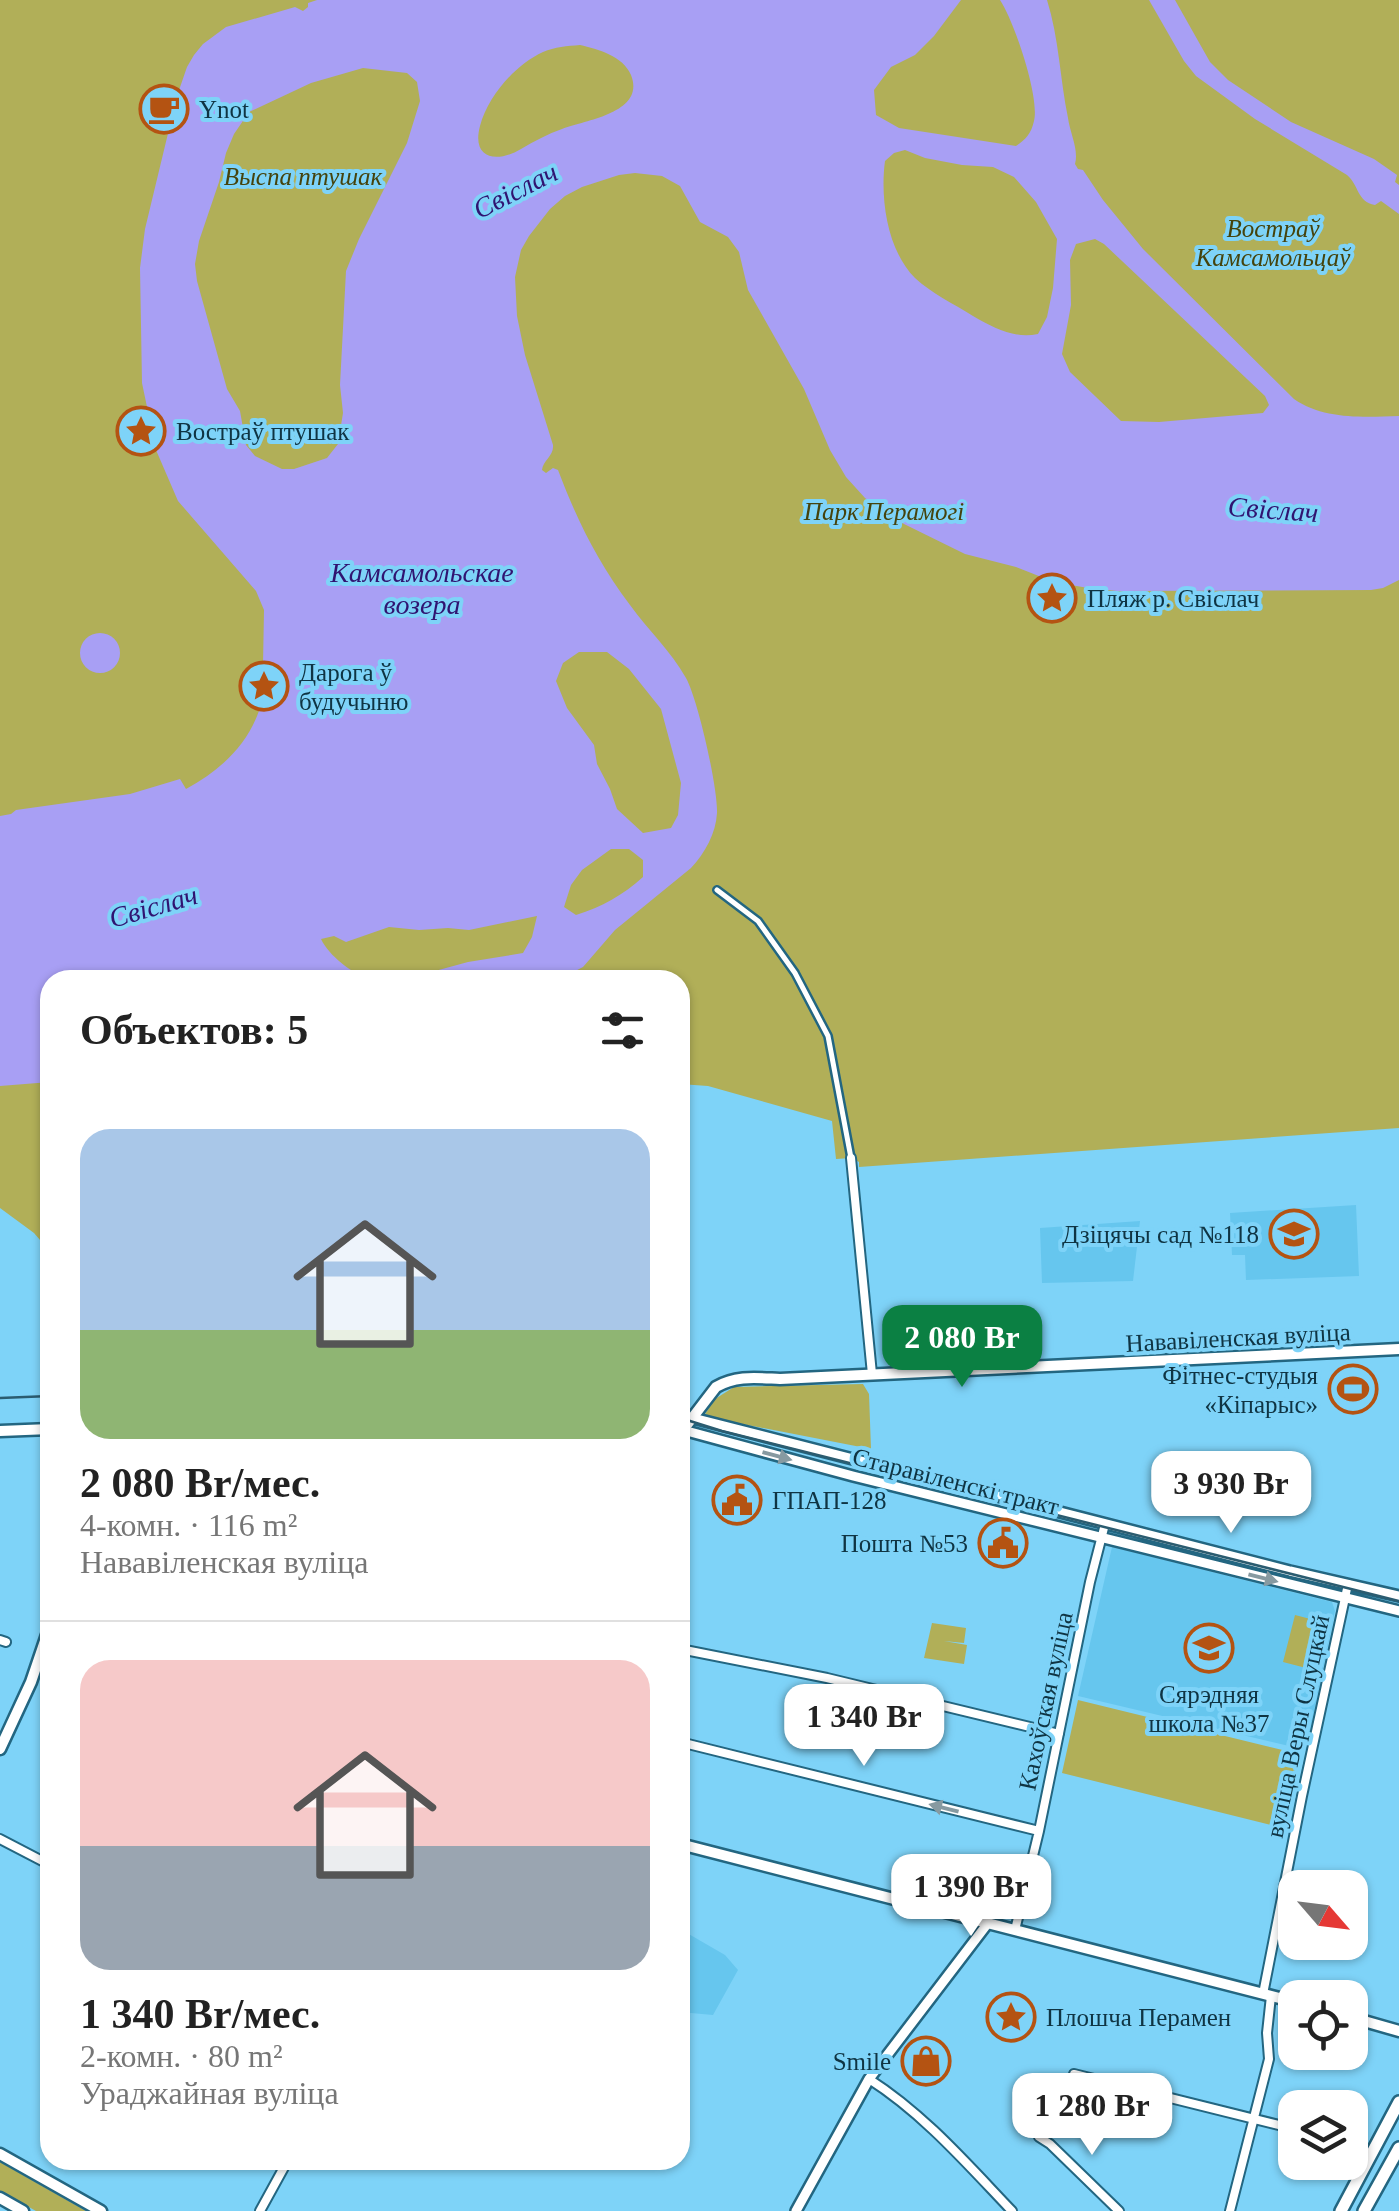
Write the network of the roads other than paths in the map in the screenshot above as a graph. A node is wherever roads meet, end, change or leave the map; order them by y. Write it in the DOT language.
graph roads {
  1 [pos="717,890"];
  2 [pos="850,1158"];
  3 [pos="1399,1350"];
  4 [pos="872,1374"];
  5 [pos="690,1418"];
  6 [pos="693,1418"];
  7 [pos="690,1421"];
  8 [pos="40,1429"];
  9 [pos="0,1431"];
  10 [pos="690,1433"];
  11 [pos="1105,1524"];
  12 [pos="1100,1538"];
  13 [pos="1348,1584"];
  14 [pos="1399,1596"];
  15 [pos="1345,1598"];
  16 [pos="1399,1611"];
  17 [pos="690,1651"];
  18 [pos="40,1668"];
  19 [pos="1059,1734"];
  20 [pos="690,1744"];
  21 [pos="0,1749"];
  22 [pos="1039,1831"];
  23 [pos="0,1839"];
  24 [pos="690,1847"];
  25 [pos="40,1860"];
  26 [pos="988,1923"];
  27 [pos="1015,1930"];
  28 [pos="1267,1995"];
  29 [pos="1278,1998"];
  30 [pos="1368,2022"];
  31 [pos="1399,2030"];
  32 [pos="1074,2074"];
  33 [pos="869,2080"];
  34 [pos="1399,2102"];
  35 [pos="1252,2120"];
  36 [pos="1278,2126"];
  37 [pos="1039,2136"];
  38 [pos="0,2154"];
  39 [pos="1398,2155"];
  40 [pos="283,2170"];
  41 [pos="0,2198"];
  42 [pos="23,2211"];
  43 [pos="102,2211"];
  44 [pos="260,2211"];
  45 [pos="796,2211"];
  46 [pos="1012,2211"];
  47 [pos="1119,2211"];
  48 [pos="1230,2211"];
  49 [pos="1341,2211"];
  50 [pos="1364,2211"];
  1 -- 2 [label="street"];
  2 -- 4 [label="street"];
  3 -- 4 [label="main road, Нававіленская вуліца"];
  4 -- 6 [label="main road, Нававіленская вуліца"];
  5 -- 6 [label="main road, Старавіленскі тракт"];
  6 -- 7 [label="main road, Нававіленская вуліца"];
  6 -- 11 [label="street, Старавіленскі тракт"];
  8 -- 9 [label="main road"];
  10 -- 12 [label="street, Старавіленскі тракт, one-way"];
  11 -- 12 [label="street, Кахоўская вуліца"];
  11 -- 13 [label="street, Старавіленскі тракт"];
  12 -- 15 [label="street, Старавіленскі тракт, one-way"];
  12 -- 19 [label="street, Кахоўская вуліца"];
  13 -- 14 [label="street, Старавіленскі тракт"];
  13 -- 15 [label="street, вуліца Веры Слуцкай"];
  15 -- 16 [label="street, Старавіленскі тракт"];
  15 -- 28 [label="street, вуліца Веры Слуцкай"];
  17 -- 19 [label="street"];
  18 -- 21 [label="main road"];
  19 -- 22 [label="street, Кахоўская вуліца"];
  22 -- 20 [label="street, one-way"];
  22 -- 27 [label="street, Кахоўская вуліца"];
  23 -- 25 [label="street"];
  24 -- 26 [label="main road"];
  26 -- 27 [label="main road"];
  26 -- 33 [label="street"];
  27 -- 28 [label="main road"];
  28 -- 29 [label="main road"];
  28 -- 35 [label="street, вуліца Веры Слуцкай"];
  30 -- 31 [label="main road"];
  32 -- 35 [label="street"];
  33 -- 45 [label="street"];
  33 -- 46 [label="street"];
  34 -- 49 [label="main road"];
  35 -- 36 [label="street"];
  35 -- 48 [label="street, вуліца Веры Слуцкай"];
  37 -- 47 [label="street"];
  38 -- 43 [label="main road"];
  39 -- 50 [label="main road"];
  40 -- 44 [label="street"];
  41 -- 42 [label="main road"];
}
